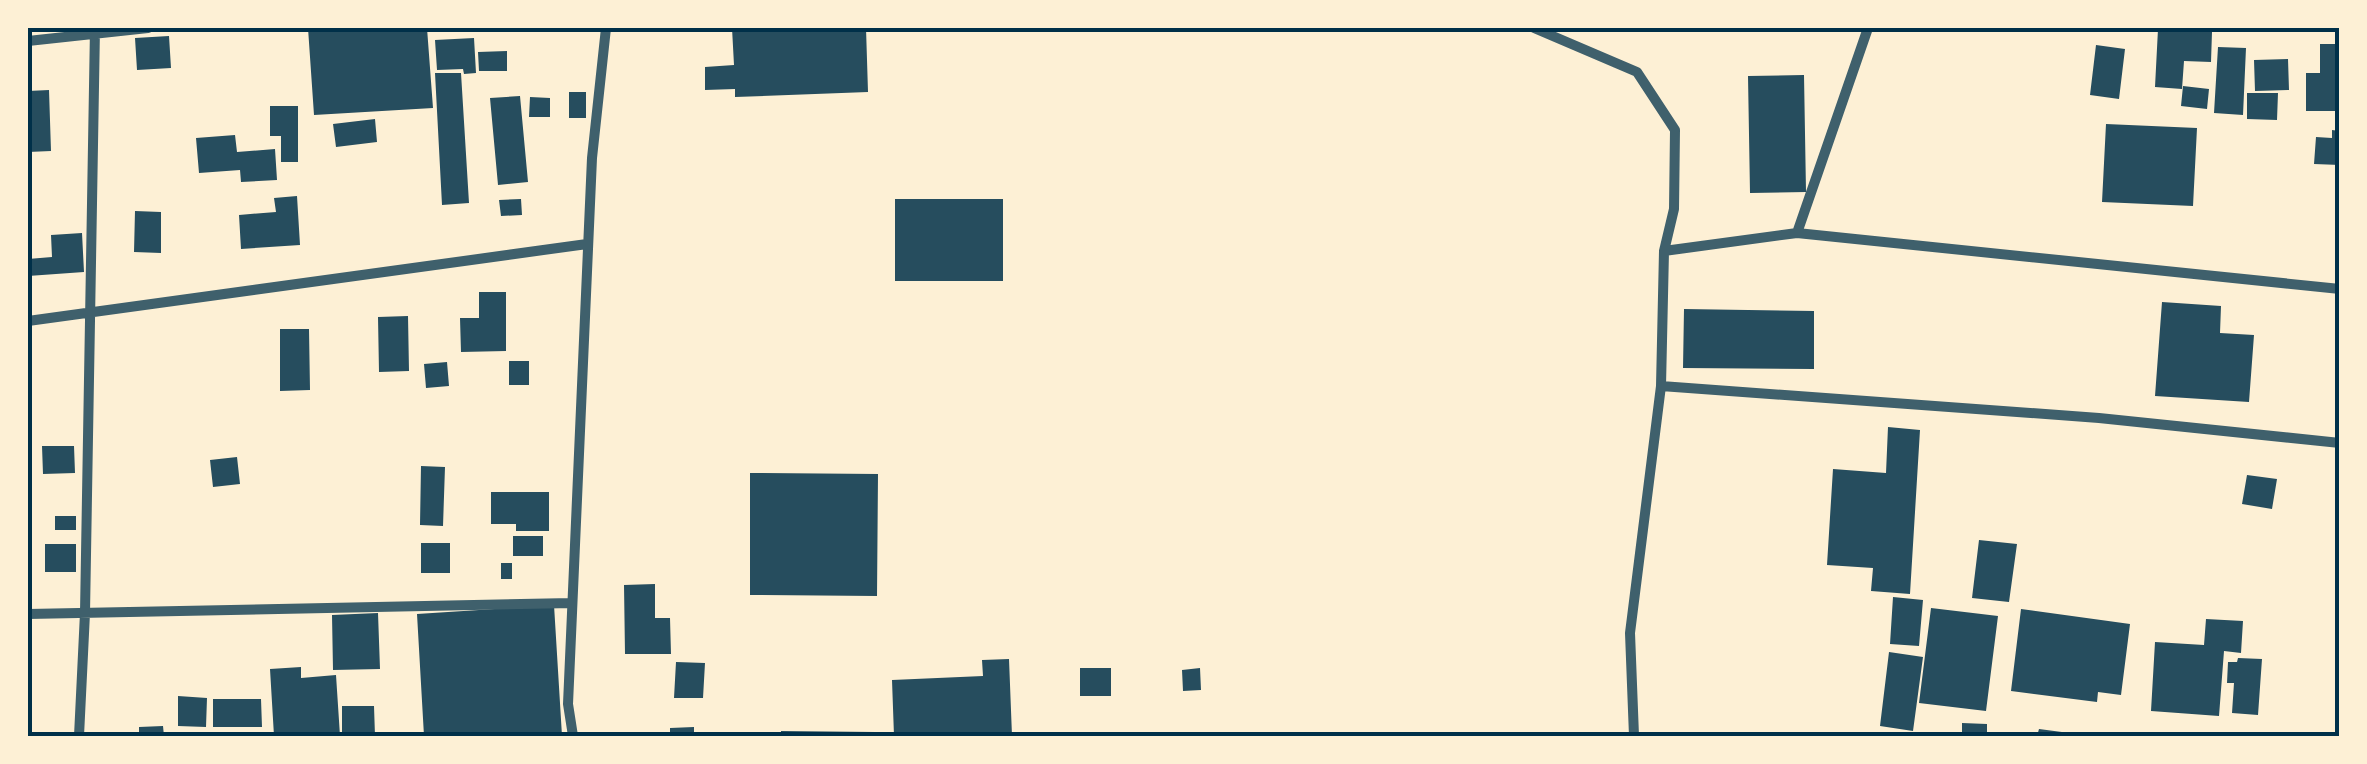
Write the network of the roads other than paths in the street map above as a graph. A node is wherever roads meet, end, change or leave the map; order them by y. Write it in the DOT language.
graph roads {
  1 [pos="148,28"];
  2 [pos="606,28"];
  3 [pos="1534,28"];
  4 [pos="1868,28"];
  5 [pos="95,31"];
  6 [pos="28,41"];
  7 [pos="1796,233"];
  8 [pos="587,244"];
  9 [pos="1664,252"];
  10 [pos="2340,288"];
  11 [pos="89,314"];
  12 [pos="28,321"];
  13 [pos="1661,386"];
  14 [pos="2340,443"];
  15 [pos="572,603"];
  16 [pos="28,614"];
  17 [pos="85,614"];
  18 [pos="78,736"];
  19 [pos="573,736"];
  20 [pos="1634,736"];
  1 -- 5 [label="street"];
  2 -- 8 [label="street"];
  3 -- 9 [label="street"];
  4 -- 7 [label="street"];
  5 -- 6 [label="street"];
  5 -- 11 [label="street"];
  7 -- 9 [label="street"];
  7 -- 10 [label="street"];
  8 -- 11 [label="street"];
  8 -- 15 [label="street"];
  9 -- 13 [label="street"];
  11 -- 12 [label="street"];
  11 -- 17 [label="street"];
  13 -- 14 [label="street"];
  13 -- 20 [label="street"];
  15 -- 17 [label="street"];
  15 -- 19 [label="street"];
  16 -- 17 [label="street"];
  17 -- 18 [label="street"];
}
